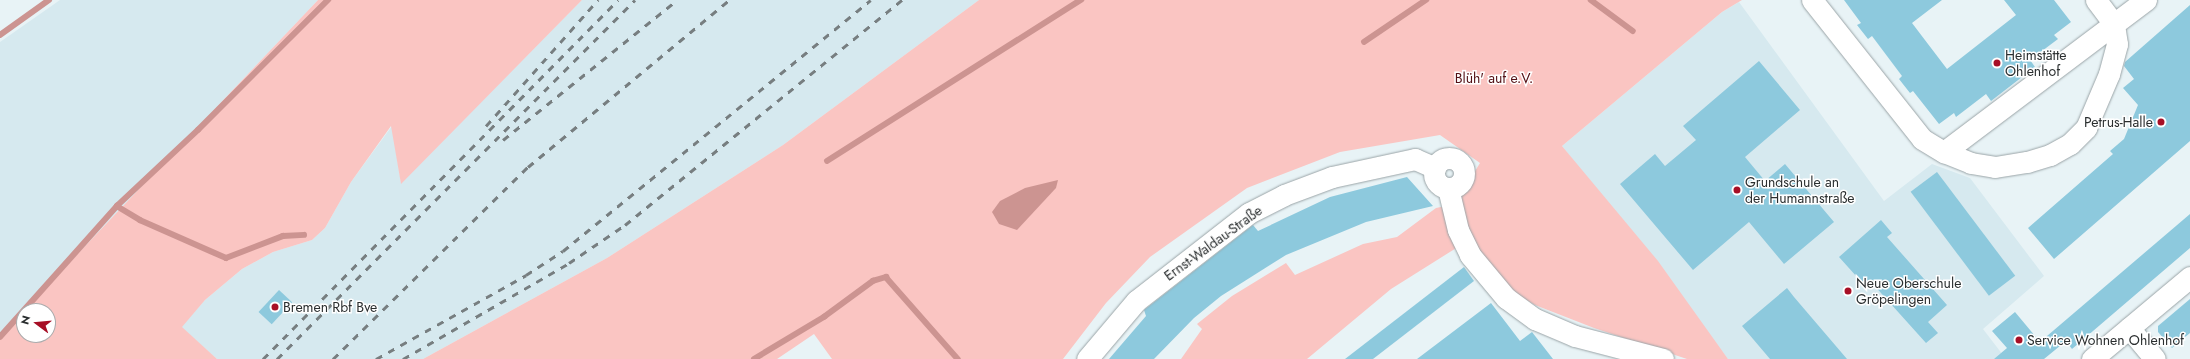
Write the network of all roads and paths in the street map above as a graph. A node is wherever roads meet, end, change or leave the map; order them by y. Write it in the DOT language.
graph roads {
  1 [pos="1812,0"];
  2 [pos="2096,0"];
  3 [pos="2146,0"];
  4 [pos="2114,24"];
  5 [pos="1944,152"];
  6 [pos="2190,277"];
  7 [pos="2129,328"];
  8 [pos="1087,359"];
  9 [pos="1663,359"];
  10 [pos="2092,359"];
  11 [pos="2155,359"];
  1 -- 5 [label="street"];
  2 -- 4 [label="street"];
  3 -- 4 [label="street"];
  4 -- 5 [label="street"];
  4 -- 5 [label="street"];
  6 -- 7 [label="street"];
  7 -- 10 [label="street"];
  7 -- 11 [label="street"];
  8 -- 9 [label="street, Ernst-Waldau-Straße"];
}
